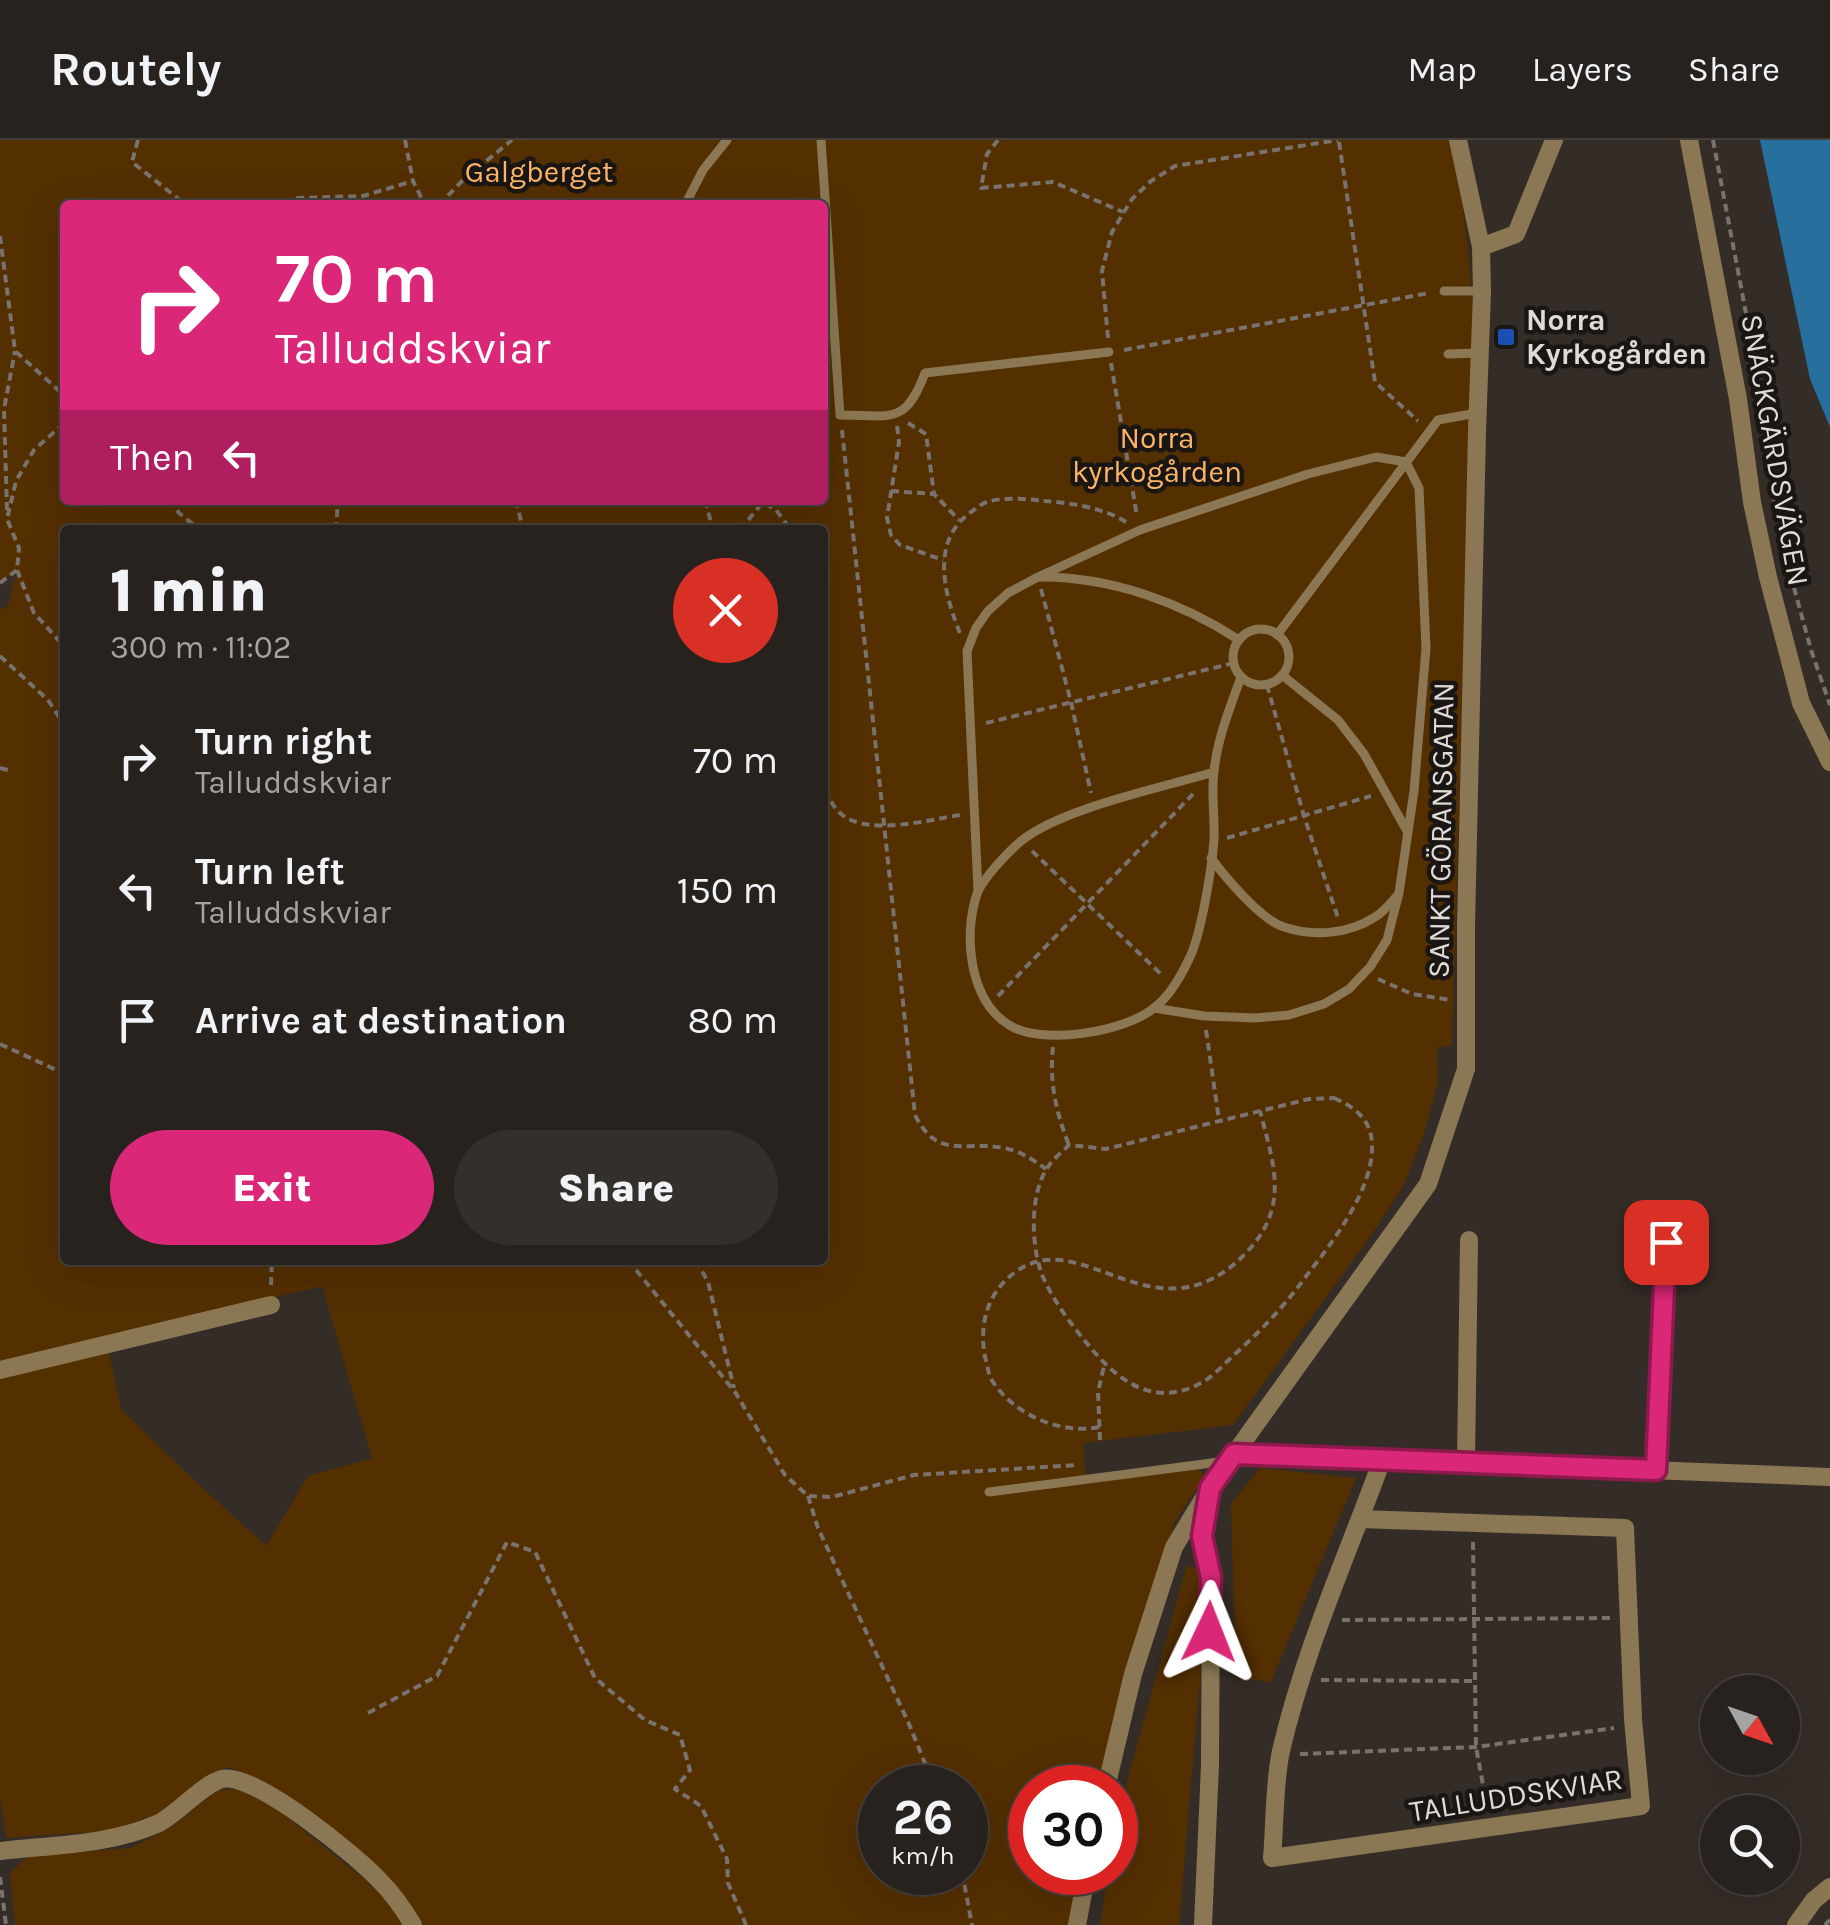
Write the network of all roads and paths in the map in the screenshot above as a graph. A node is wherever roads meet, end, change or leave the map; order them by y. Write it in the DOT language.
graph roads {
  1 [pos="138,140"];
  2 [pos="405,140"];
  3 [pos="512,140"];
  4 [pos="726,140"];
  5 [pos="821,140"];
  6 [pos="998,140"];
  7 [pos="1339,140"];
  8 [pos="1458,140"];
  9 [pos="1554,140"];
  10 [pos="1689,140"];
  11 [pos="1712,140"];
  12 [pos="413,180"];
  13 [pos="180,200"];
  14 [pos="294,200"];
  15 [pos="423,200"];
  16 [pos="443,200"];
  17 [pos="687,200"];
  18 [pos="823,200"];
  19 [pos="1124,212"];
  20 [pos="0,236"];
  21 [pos="1481,246"];
  22 [pos="828,264"];
  23 [pos="1444,290"];
  24 [pos="1482,290"];
  25 [pos="1364,306"];
  26 [pos="0,327"];
  27 [pos="12,330"];
  28 [pos="15,351"];
  29 [pos="1109,352"];
  30 [pos="1448,354"];
  31 [pos="1480,354"];
  32 [pos="60,387"];
  33 [pos="59,391"];
  34 [pos="1478,413"];
  35 [pos="840,416"];
  36 [pos="895,416"];
  37 [pos="60,427"];
  38 [pos="1429,430"];
  39 [pos="1406,462"];
  40 [pos="890,490"];
  41 [pos="934,494"];
  42 [pos="173,505"];
  43 [pos="760,505"];
  44 [pos="767,505"];
  45 [pos="8,519"];
  46 [pos="959,520"];
  47 [pos="194,525"];
  48 [pos="744,525"];
  49 [pos="787,525"];
  50 [pos="1140,530"];
  51 [pos="943,560"];
  52 [pos="17,570"];
  53 [pos="1038,577"];
  54 [pos="0,583"];
  55 [pos="1277,634"];
  56 [pos="1239,640"];
  57 [pos="60,642"];
  58 [pos="967,651"];
  59 [pos="0,656"];
  60 [pos="1234,662"];
  61 [pos="1282,676"];
  62 [pos="1241,677"];
  63 [pos="1266,684"];
  64 [pos="1071,702"];
  65 [pos="1830,705"];
  66 [pos="60,718"];
  67 [pos="970,727"];
  68 [pos="1830,762"];
  69 [pos="0,768"];
  70 [pos="12,771"];
  71 [pos="1214,772"];
  72 [pos="1386,792"];
  73 [pos="828,796"];
  74 [pos="1094,808"];
  75 [pos="974,813"];
  76 [pos="1304,816"];
  77 [pos="886,826"];
  78 [pos="1408,832"];
  79 [pos="1021,841"];
  80 [pos="1214,842"];
  81 [pos="1211,858"];
  82 [pos="978,891"];
  83 [pos="1400,893"];
  84 [pos="1087,904"];
  85 [pos="1342,932"];
  86 [pos="1370,967"];
  87 [pos="1173,986"];
  88 [pos="1466,1001"];
  89 [pos="988,1006"];
  90 [pos="1154,1008"];
  91 [pos="1204,1016"];
  92 [pos="1054,1037"];
  93 [pos="0,1044"];
  94 [pos="60,1072"];
  95 [pos="1260,1111"];
  96 [pos="1218,1120"];
  97 [pos="1069,1145"];
  98 [pos="1046,1168"];
  99 [pos="1469,1240"];
  100 [pos="1666,1242"];
  101 [pos="1036,1260"];
  102 [pos="272,1265"];
  103 [pos="632,1265"];
  104 [pos="699,1265"];
  105 [pos="271,1305"];
  106 [pos="1104,1364"];
  107 [pos="0,1370"];
  108 [pos="735,1392"];
  109 [pos="1100,1427"];
  110 [pos="1100,1440"];
  111 [pos="1232,1458"];
  112 [pos="1382,1460"];
  113 [pos="1084,1464"];
  114 [pos="1466,1464"];
  115 [pos="1656,1470"];
  116 [pos="1830,1477"];
  117 [pos="1210,1488"];
  118 [pos="989,1492"];
  119 [pos="808,1496"];
  120 [pos="1360,1519"];
  121 [pos="1473,1523"];
  122 [pos="1628,1618"];
  123 [pos="1475,1619"];
  124 [pos="1322,1620"];
  125 [pos="1301,1680"];
  126 [pos="1476,1680"];
  127 [pos="368,1713"];
  128 [pos="1634,1725"];
  129 [pos="1476,1747"];
  130 [pos="1280,1755"];
  131 [pos="925,1765"];
  132 [pos="1111,1765"];
  133 [pos="1490,1827"];
  134 [pos="0,1852"];
  135 [pos="0,1877"];
  136 [pos="1830,1887"];
  137 [pos="966,1895"];
  138 [pos="1082,1895"];
  139 [pos="1830,1920"];
  140 [pos="6,1925"];
  141 [pos="413,1925"];
  142 [pos="746,1925"];
  143 [pos="972,1925"];
  144 [pos="1076,1925"];
  145 [pos="1203,1925"];
  146 [pos="1796,1925"];
  147 [pos="1825,1925"];
  1 -- 13 [label="path"];
  2 -- 12 [label="path"];
  3 -- 16 [label="path"];
  4 -- 17 [label="lane"];
  5 -- 18 [label="lane"];
  6 -- 19 [label="path"];
  7 -- 19 [label="path"];
  7 -- 25 [label="path"];
  8 -- 21 [label="street, SANKT GÖRANSGATAN"];
  9 -- 21 [label="street"];
  10 -- 68 [label="street, SNÄCKGÄRDSVÄGEN"];
  11 -- 65 [label="path"];
  12 -- 14 [label="path"];
  12 -- 15 [label="path"];
  19 -- 29 [label="path"];
  20 -- 27 [label="path"];
  21 -- 24 [label="street, SANKT GÖRANSGATAN"];
  22 -- 35 [label="lane"];
  23 -- 24 [label="lane"];
  23 -- 25 [label="path"];
  24 -- 31 [label="street, SANKT GÖRANSGATAN"];
  25 -- 29 [label="path"];
  25 -- 38 [label="path"];
  26 -- 27 [label="path"];
  27 -- 28 [label="path"];
  28 -- 33 [label="path"];
  28 -- 45 [label="path"];
  29 -- 36 [label="lane"];
  29 -- 50 [label="path"];
  30 -- 31 [label="lane"];
  31 -- 34 [label="street, SANKT GÖRANSGATAN"];
  32 -- 33 [label="path"];
  34 -- 38 [label="lane"];
  34 -- 88 [label="street, SANKT GÖRANSGATAN"];
  35 -- 36 [label="lane"];
  35 -- 77 [label="path"];
  36 -- 40 [label="path"];
  36 -- 41 [label="path"];
  37 -- 45 [label="path"];
  38 -- 39 [label="lane"];
  39 -- 50 [label="lane"];
  39 -- 55 [label="lane"];
  39 -- 78 [label="lane"];
  40 -- 41 [label="path"];
  40 -- 51 [label="path"];
  41 -- 46 [label="path"];
  42 -- 47 [label="path"];
  43 -- 48 [label="path"];
  44 -- 49 [label="path"];
  45 -- 52 [label="path"];
  46 -- 50 [label="path"];
  46 -- 51 [label="path"];
  50 -- 53 [label="lane"];
  51 -- 58 [label="path"];
  52 -- 54 [label="path"];
  52 -- 57 [label="path"];
  53 -- 56 [label="lane"];
  53 -- 58 [label="lane"];
  53 -- 64 [label="path"];
  55 -- 56 [label="lane"];
  55 -- 61 [label="lane"];
  56 -- 60 [label="lane"];
  58 -- 67 [label="lane"];
  59 -- 66 [label="path"];
  60 -- 62 [label="lane"];
  60 -- 64 [label="path"];
  61 -- 63 [label="lane"];
  61 -- 72 [label="lane"];
  62 -- 63 [label="lane"];
  62 -- 71 [label="lane"];
  63 -- 76 [label="path"];
  64 -- 67 [label="path"];
  64 -- 74 [label="path"];
  67 -- 75 [label="lane"];
  69 -- 70 [label="path"];
  71 -- 74 [label="lane"];
  71 -- 80 [label="lane"];
  71 -- 84 [label="path"];
  72 -- 76 [label="path"];
  72 -- 78 [label="lane"];
  73 -- 77 [label="path"];
  74 -- 79 [label="lane"];
  75 -- 77 [label="path"];
  75 -- 82 [label="lane"];
  76 -- 80 [label="path"];
  76 -- 85 [label="path"];
  77 -- 98 [label="path"];
  78 -- 83 [label="lane"];
  79 -- 82 [label="lane"];
  79 -- 84 [label="path"];
  80 -- 81 [label="lane"];
  81 -- 85 [label="lane"];
  81 -- 87 [label="lane"];
  82 -- 89 [label="lane"];
  83 -- 85 [label="lane"];
  83 -- 86 [label="lane"];
  84 -- 87 [label="path"];
  84 -- 89 [label="path"];
  86 -- 88 [label="path"];
  86 -- 91 [label="lane"];
  87 -- 90 [label="lane"];
  88 -- 111 [label="street, SANKT GÖRANSGATAN"];
  89 -- 92 [label="lane"];
  90 -- 91 [label="lane"];
  90 -- 92 [label="lane"];
  91 -- 96 [label="path"];
  92 -- 97 [label="path"];
  93 -- 94 [label="path"];
  95 -- 96 [label="path"];
  95 -- 101 [label="path"];
  95 -- 106 [label="path"];
  96 -- 97 [label="path"];
  97 -- 98 [label="path"];
  98 -- 101 [label="path"];
  99 -- 114 [label="street"];
  100 -- 115 [label="street"];
  101 -- 106 [label="path"];
  101 -- 109 [label="path"];
  102 -- 105 [label="path"];
  103 -- 108 [label="path"];
  104 -- 108 [label="path"];
  105 -- 107 [label="street"];
  106 -- 109 [label="path"];
  108 -- 119 [label="path"];
  109 -- 110 [label="path"];
  111 -- 112 [label="street"];
  111 -- 117 [label="street, SANKT GÖRANSGATAN"];
  111 -- 118 [label="lane"];
  112 -- 114 [label="street"];
  112 -- 120 [label="street, TALLUDDSKVIAR"];
  113 -- 119 [label="path"];
  114 -- 115 [label="street"];
  115 -- 116 [label="street"];
  117 -- 132 [label="street, SANKT GÖRANSGATAN"];
  117 -- 145 [label="street"];
  119 -- 131 [label="path"];
  120 -- 121 [label="street, TALLUDDSKVIAR"];
  120 -- 124 [label="street, TALLUDDSKVIAR"];
  121 -- 122 [label="street, TALLUDDSKVIAR"];
  121 -- 123 [label="path"];
  122 -- 123 [label="path"];
  122 -- 128 [label="street, TALLUDDSKVIAR"];
  123 -- 124 [label="path"];
  123 -- 126 [label="path"];
  124 -- 125 [label="street, TALLUDDSKVIAR"];
  125 -- 126 [label="path"];
  125 -- 130 [label="street, TALLUDDSKVIAR"];
  126 -- 129 [label="path"];
  127 -- 142 [label="path"];
  128 -- 129 [label="path"];
  128 -- 133 [label="street, TALLUDDSKVIAR"];
  129 -- 130 [label="path"];
  129 -- 133 [label="path"];
  130 -- 133 [label="street, TALLUDDSKVIAR"];
  134 -- 141 [label="street"];
  135 -- 140 [label="path"];
  136 -- 146 [label="street"];
  137 -- 143 [label="path"];
  138 -- 144 [label="street"];
  139 -- 147 [label="path"];
}
